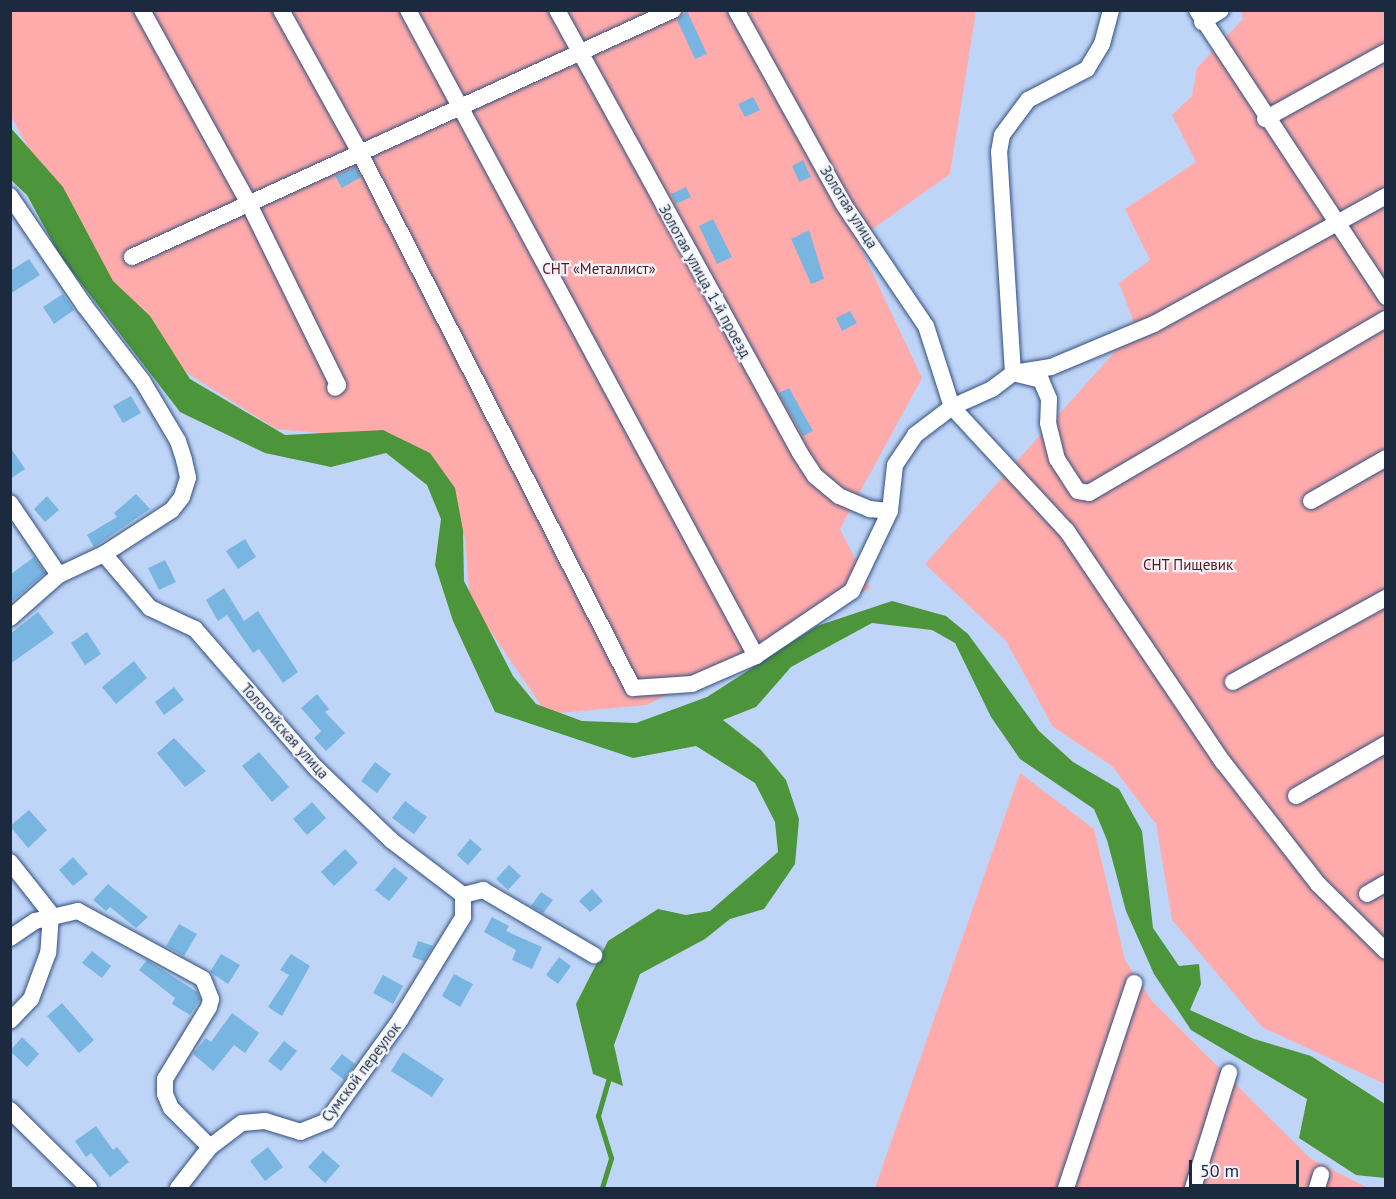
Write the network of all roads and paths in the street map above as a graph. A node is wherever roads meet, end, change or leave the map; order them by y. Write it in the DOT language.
graph roads {
  1 [pos="142,10"];
  2 [pos="281,10"];
  3 [pos="408,10"];
  4 [pos="557,10"];
  5 [pos="673,10"];
  6 [pos="736,10"];
  7 [pos="1111,10"];
  8 [pos="1221,10"];
  9 [pos="1199,16"];
  10 [pos="1386,52"];
  11 [pos="580,53"];
  12 [pos="460,108"];
  13 [pos="1265,119"];
  14 [pos="359,151"];
  15 [pos="10,196"];
  16 [pos="1386,196"];
  17 [pos="249,204"];
  18 [pos="1337,223"];
  19 [pos="132,257"];
  20 [pos="1386,297"];
  21 [pos="1386,320"];
  22 [pos="1013,373"];
  23 [pos="335,388"];
  24 [pos="952,406"];
  25 [pos="1386,458"];
  26 [pos="1311,501"];
  27 [pos="10,503"];
  28 [pos="890,511"];
  29 [pos="104,554"];
  30 [pos="59,575"];
  31 [pos="1386,598"];
  32 [pos="10,618"];
  33 [pos="756,656"];
  34 [pos="1233,682"];
  35 [pos="1386,744"];
  36 [pos="1296,796"];
  37 [pos="10,862"];
  38 [pos="1386,883"];
  39 [pos="1367,894"];
  40 [pos="463,896"];
  41 [pos="51,914"];
  42 [pos="10,938"];
  43 [pos="1386,951"];
  44 [pos="594,955"];
  45 [pos="1134,983"];
  46 [pos="10,1021"];
  47 [pos="1229,1073"];
  48 [pos="10,1110"];
  49 [pos="210,1147"];
  50 [pos="89,1188"];
  51 [pos="178,1188"];
  52 [pos="1066,1188"];
  53 [pos="1194,1188"];
  1 -- 17 [label="street"];
  2 -- 14 [label="street"];
  3 -- 12 [label="street"];
  4 -- 11 [label="street, Золотая улица, 1-й проезд"];
  5 -- 11 [label="street"];
  6 -- 24 [label="street, Золотая улица"];
  7 -- 22 [label="street"];
  8 -- 9 [label="street"];
  9 -- 13 [label="street"];
  10 -- 13 [label="street"];
  11 -- 12 [label="street"];
  11 -- 28 [label="street, Золотая улица, 1-й проезд"];
  12 -- 14 [label="street"];
  12 -- 33 [label="street"];
  13 -- 18 [label="street"];
  14 -- 17 [label="street"];
  14 -- 33 [label="street"];
  15 -- 29 [label="street"];
  16 -- 18 [label="street"];
  17 -- 19 [label="street"];
  17 -- 23 [label="street"];
  18 -- 20 [label="street"];
  18 -- 22 [label="street"];
  21 -- 22 [label="street"];
  22 -- 24 [label="street"];
  24 -- 28 [label="street"];
  24 -- 43 [label="street"];
  25 -- 26 [label="street"];
  27 -- 30 [label="street"];
  28 -- 33 [label="street"];
  29 -- 30 [label="street"];
  29 -- 40 [label="street, Тологойская улица"];
  30 -- 32 [label="street"];
  31 -- 34 [label="street"];
  35 -- 36 [label="street"];
  37 -- 41 [label="street"];
  38 -- 39 [label="street"];
  40 -- 44 [label="street"];
  40 -- 49 [label="street, Сумской переулок"];
  41 -- 42 [label="street"];
  41 -- 46 [label="street"];
  41 -- 49 [label="street"];
  45 -- 52 [label="street"];
  47 -- 53 [label="street"];
  48 -- 50 [label="street"];
  49 -- 51 [label="street, Сумской переулок"];
}
